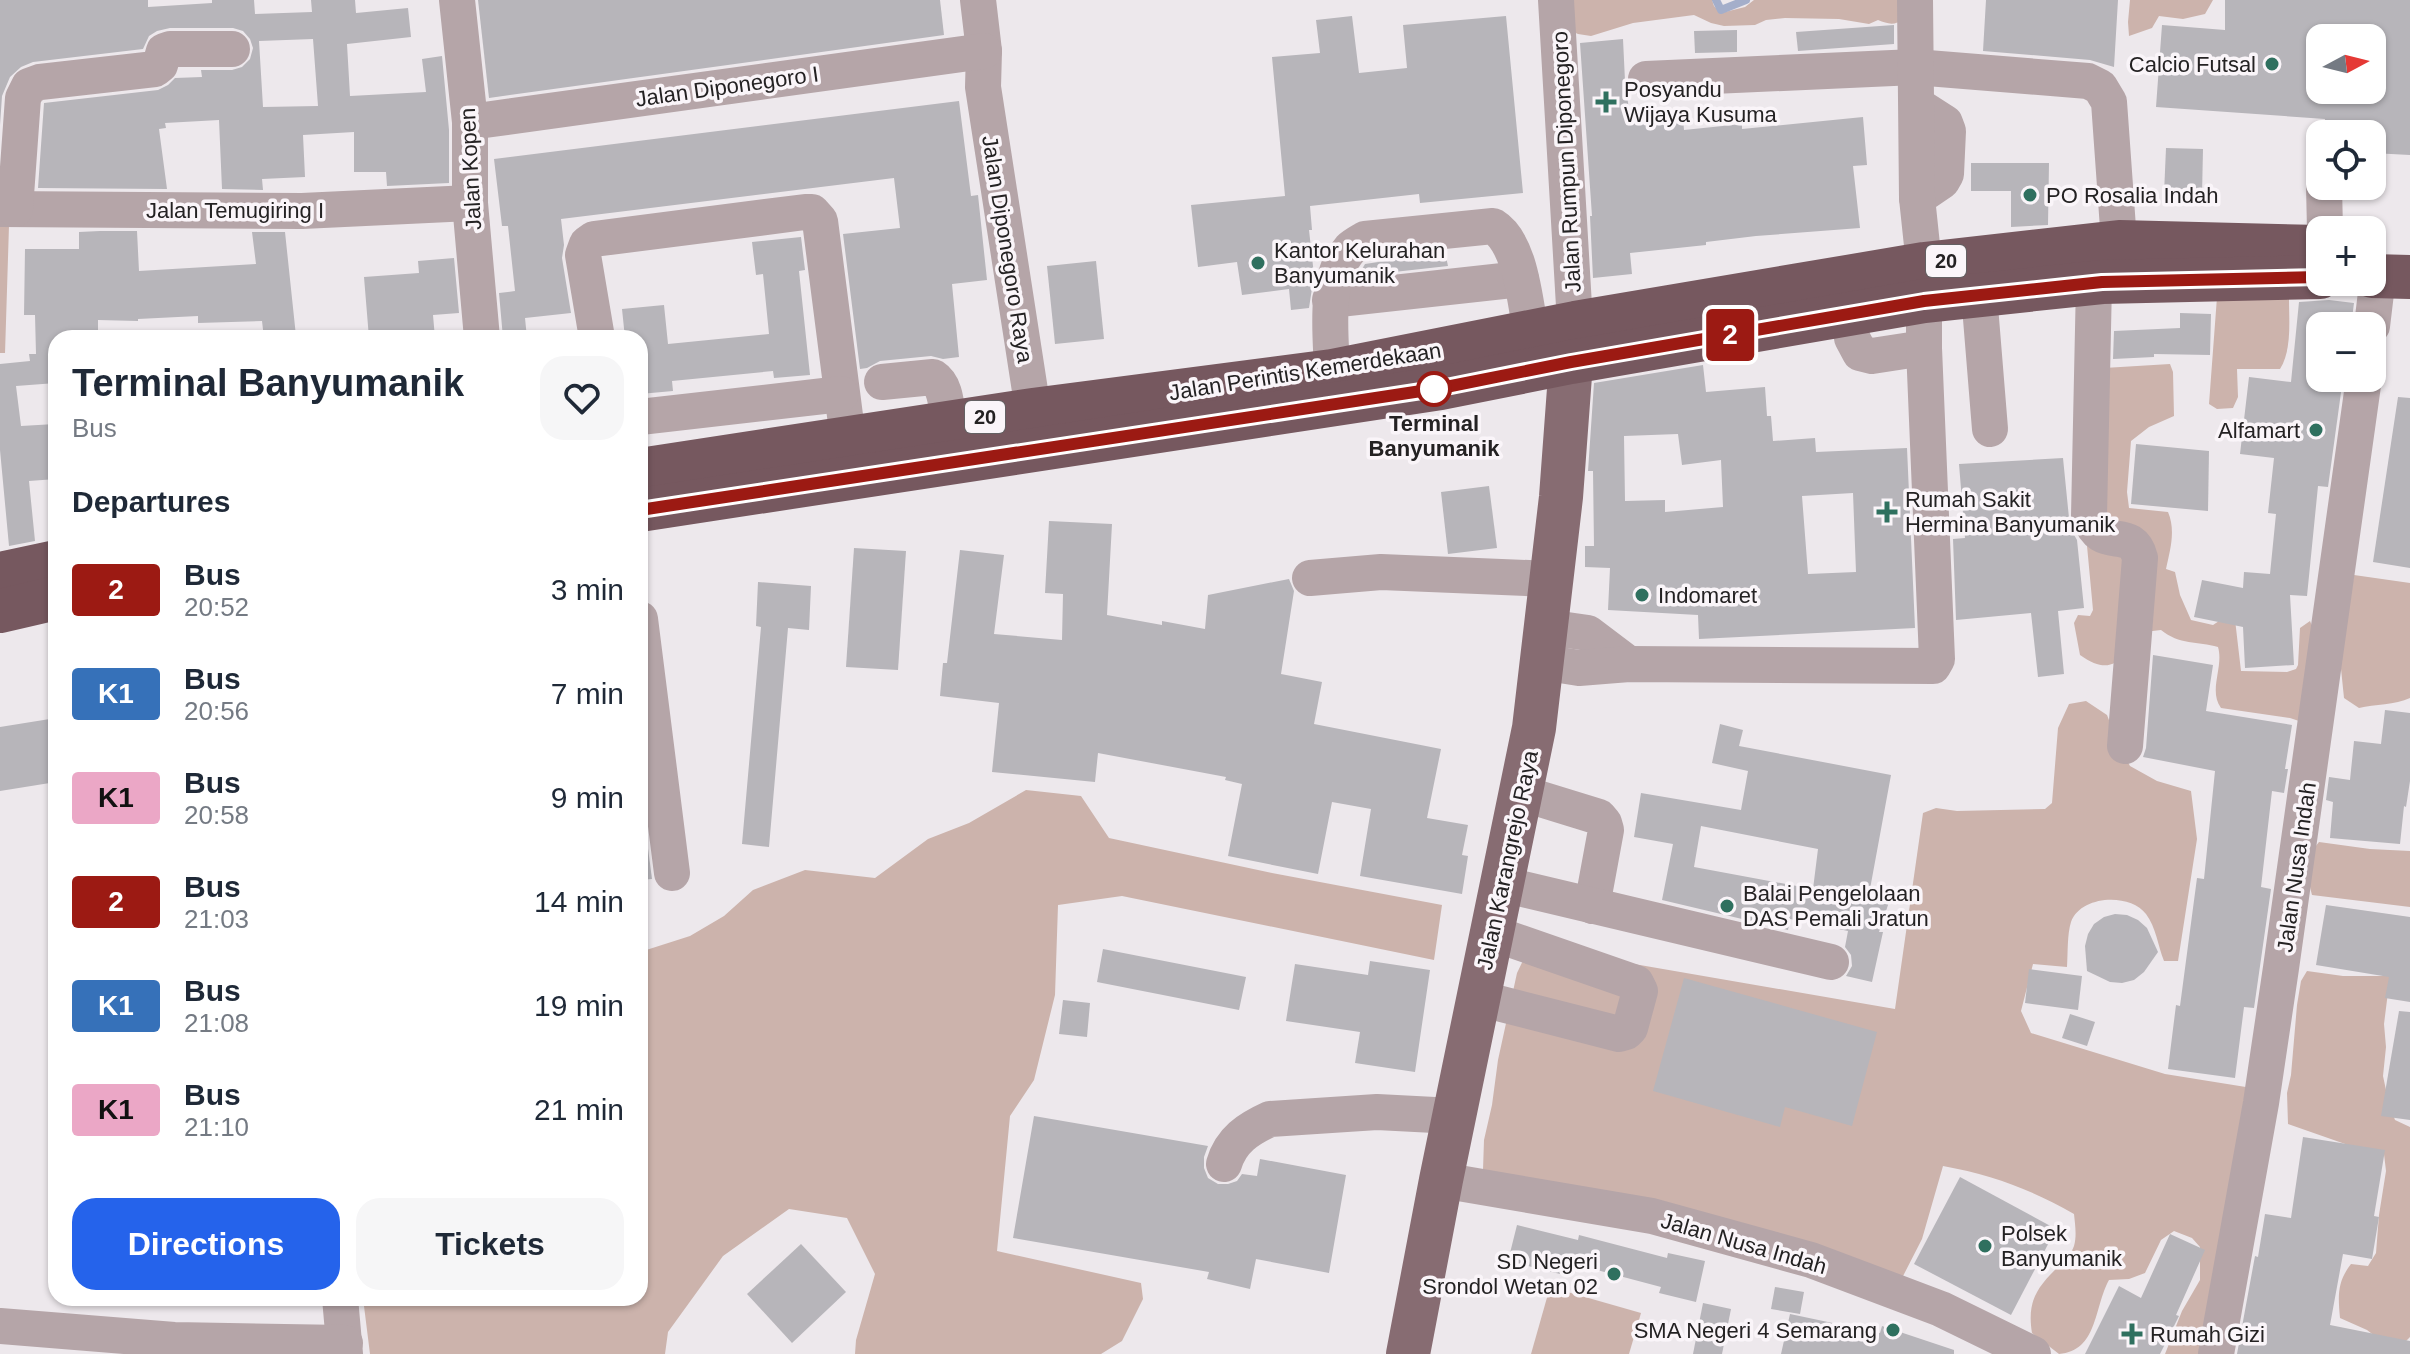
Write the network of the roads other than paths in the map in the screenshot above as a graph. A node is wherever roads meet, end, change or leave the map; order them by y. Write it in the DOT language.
graph roads {
  1 [pos="457,0"];
  2 [pos="962,0"];
  3 [pos="978,0"];
  4 [pos="1915,0"];
  5 [pos="1556,2"];
  6 [pos="232,49"];
  7 [pos="977,52"];
  8 [pos="1915,67"];
  9 [pos="1646,79"];
  10 [pos="470,122"];
  11 [pos="470,203"];
  12 [pos="7,209"];
  13 [pos="2119,242"];
  14 [pos="2306,247"];
  15 [pos="2388,265"];
  16 [pos="2306,277"];
  17 [pos="1521,279"];
  18 [pos="1924,282"];
  19 [pos="2094,283"];
  20 [pos="1979,294"];
  21 [pos="1330,300"];
  22 [pos="2376,312"];
  23 [pos="1850,314"];
  24 [pos="481,330"];
  25 [pos="596,330"];
  26 [pos="1531,333"];
  27 [pos="1577,348"];
  28 [pos="1924,348"];
  29 [pos="1332,371"];
  30 [pos="882,382"];
  31 [pos="2362,392"];
  32 [pos="841,394"];
  33 [pos="648,416"];
  34 [pos="949,423"];
  35 [pos="1990,429"];
  36 [pos="1038,430"];
  37 [pos="848,439"];
  38 [pos="648,469"];
  39 [pos="648,508"];
  40 [pos="48,564"];
  41 [pos="0,574"];
  42 [pos="1310,578"];
  43 [pos="1551,579"];
  44 [pos="48,600"];
  45 [pos="0,611"];
  46 [pos="1543,644"];
  47 [pos="648,682"];
  48 [pos="2125,746"];
  49 [pos="1521,793"];
  50 [pos="672,873"];
  51 [pos="1502,884"];
  52 [pos="1592,906"];
  53 [pos="1492,933"];
  54 [pos="1831,962"];
  55 [pos="1478,998"];
  56 [pos="1454,1116"];
  57 [pos="1224,1164"];
  58 [pos="1441,1180"];
  59 [pos="341,1306"];
  60 [pos="0,1326"];
  61 [pos="345,1349"];
  62 [pos="2029,1353"];
  63 [pos="1408,1354"];
  64 [pos="2216,1354"];
  1 -- 10 [label="street, Jalan Kopen"];
  2 -- 7 [label="street, Jalan Diponegoro Raya"];
  3 -- 7 [label="street, Jalan Diponegoro Raya"];
  4 -- 8 [label="street"];
  5 -- 27 [label="street, Jalan Rumpun Diponegoro"];
  6 -- 12 [label="street"];
  7 -- 10 [label="street, Jalan Diponegoro I"];
  7 -- 36 [label="street, Jalan Diponegoro Raya"];
  8 -- 9 [label="street"];
  8 -- 13 [label="street"];
  8 -- 18 [label="street"];
  10 -- 11 [label="street, Jalan Kopen"];
  11 -- 12 [label="street, Jalan Temugiring I"];
  11 -- 24 [label="street, Jalan Kopen"];
  13 -- 14 [label="highway, 20"];
  13 -- 18 [label="highway, 20"];
  15 -- 22 [label="street"];
  16 -- 19 [label="highway, 20"];
  17 -- 21 [label="street"];
  17 -- 21 [label="street"];
  17 -- 26 [label="street"];
  18 -- 20 [label="highway, 20"];
  18 -- 23 [label="highway, 20"];
  18 -- 27 [label="highway, 20"];
  18 -- 28 [label="street"];
  19 -- 20 [label="highway, 20"];
  19 -- 48 [label="street"];
  20 -- 35 [label="street"];
  21 -- 29 [label="street"];
  23 -- 27 [label="highway, 20"];
  23 -- 28 [label="street"];
  25 -- 32 [label="street"];
  26 -- 27 [label="highway, Jalan Perintis Kemerdekaan / 20"];
  26 -- 29 [label="highway, Jalan Perintis Kemerdekaan / 20"];
  27 -- 36 [label="highway, Jalan Perintis Kemerdekaan / 20"];
  27 -- 43 [label="main road, Jalan Karangrejo Raya"];
  28 -- 46 [label="street"];
  29 -- 36 [label="highway, Jalan Perintis Kemerdekaan / 20"];
  30 -- 34 [label="street"];
  31 -- 64 [label="street, Jalan Nusa Indah"];
  32 -- 33 [label="street"];
  32 -- 37 [label="street"];
  34 -- 36 [label="highway, Jalan Perintis Kemerdekaan / 20"];
  34 -- 37 [label="highway, Jalan Perintis Kemerdekaan / 20"];
  36 -- 39 [label="highway, Jalan Perintis Kemerdekaan / 20"];
  37 -- 38 [label="highway, Jalan Perintis Kemerdekaan / 20"];
  40 -- 41 [label="highway"];
  42 -- 43 [label="street"];
  43 -- 46 [label="main road, Jalan Karangrejo Raya"];
  44 -- 45 [label="highway"];
  46 -- 49 [label="main road, Jalan Karangrejo Raya"];
  47 -- 50 [label="street"];
  49 -- 51 [label="main road, Jalan Karangrejo Raya"];
  49 -- 52 [label="street"];
  51 -- 52 [label="street"];
  51 -- 53 [label="main road, Jalan Karangrejo Raya"];
  52 -- 54 [label="street"];
  53 -- 55 [label="main road, Jalan Karangrejo Raya"];
  53 -- 55 [label="street"];
  55 -- 56 [label="main road, Jalan Karangrejo Raya"];
  56 -- 57 [label="street"];
  56 -- 58 [label="main road, Jalan Karangrejo Raya"];
  58 -- 62 [label="street, Jalan Nusa Indah"];
  58 -- 63 [label="main road, Jalan Karangrejo Raya"];
  59 -- 61 [label="street"];
  60 -- 61 [label="street"];
}
